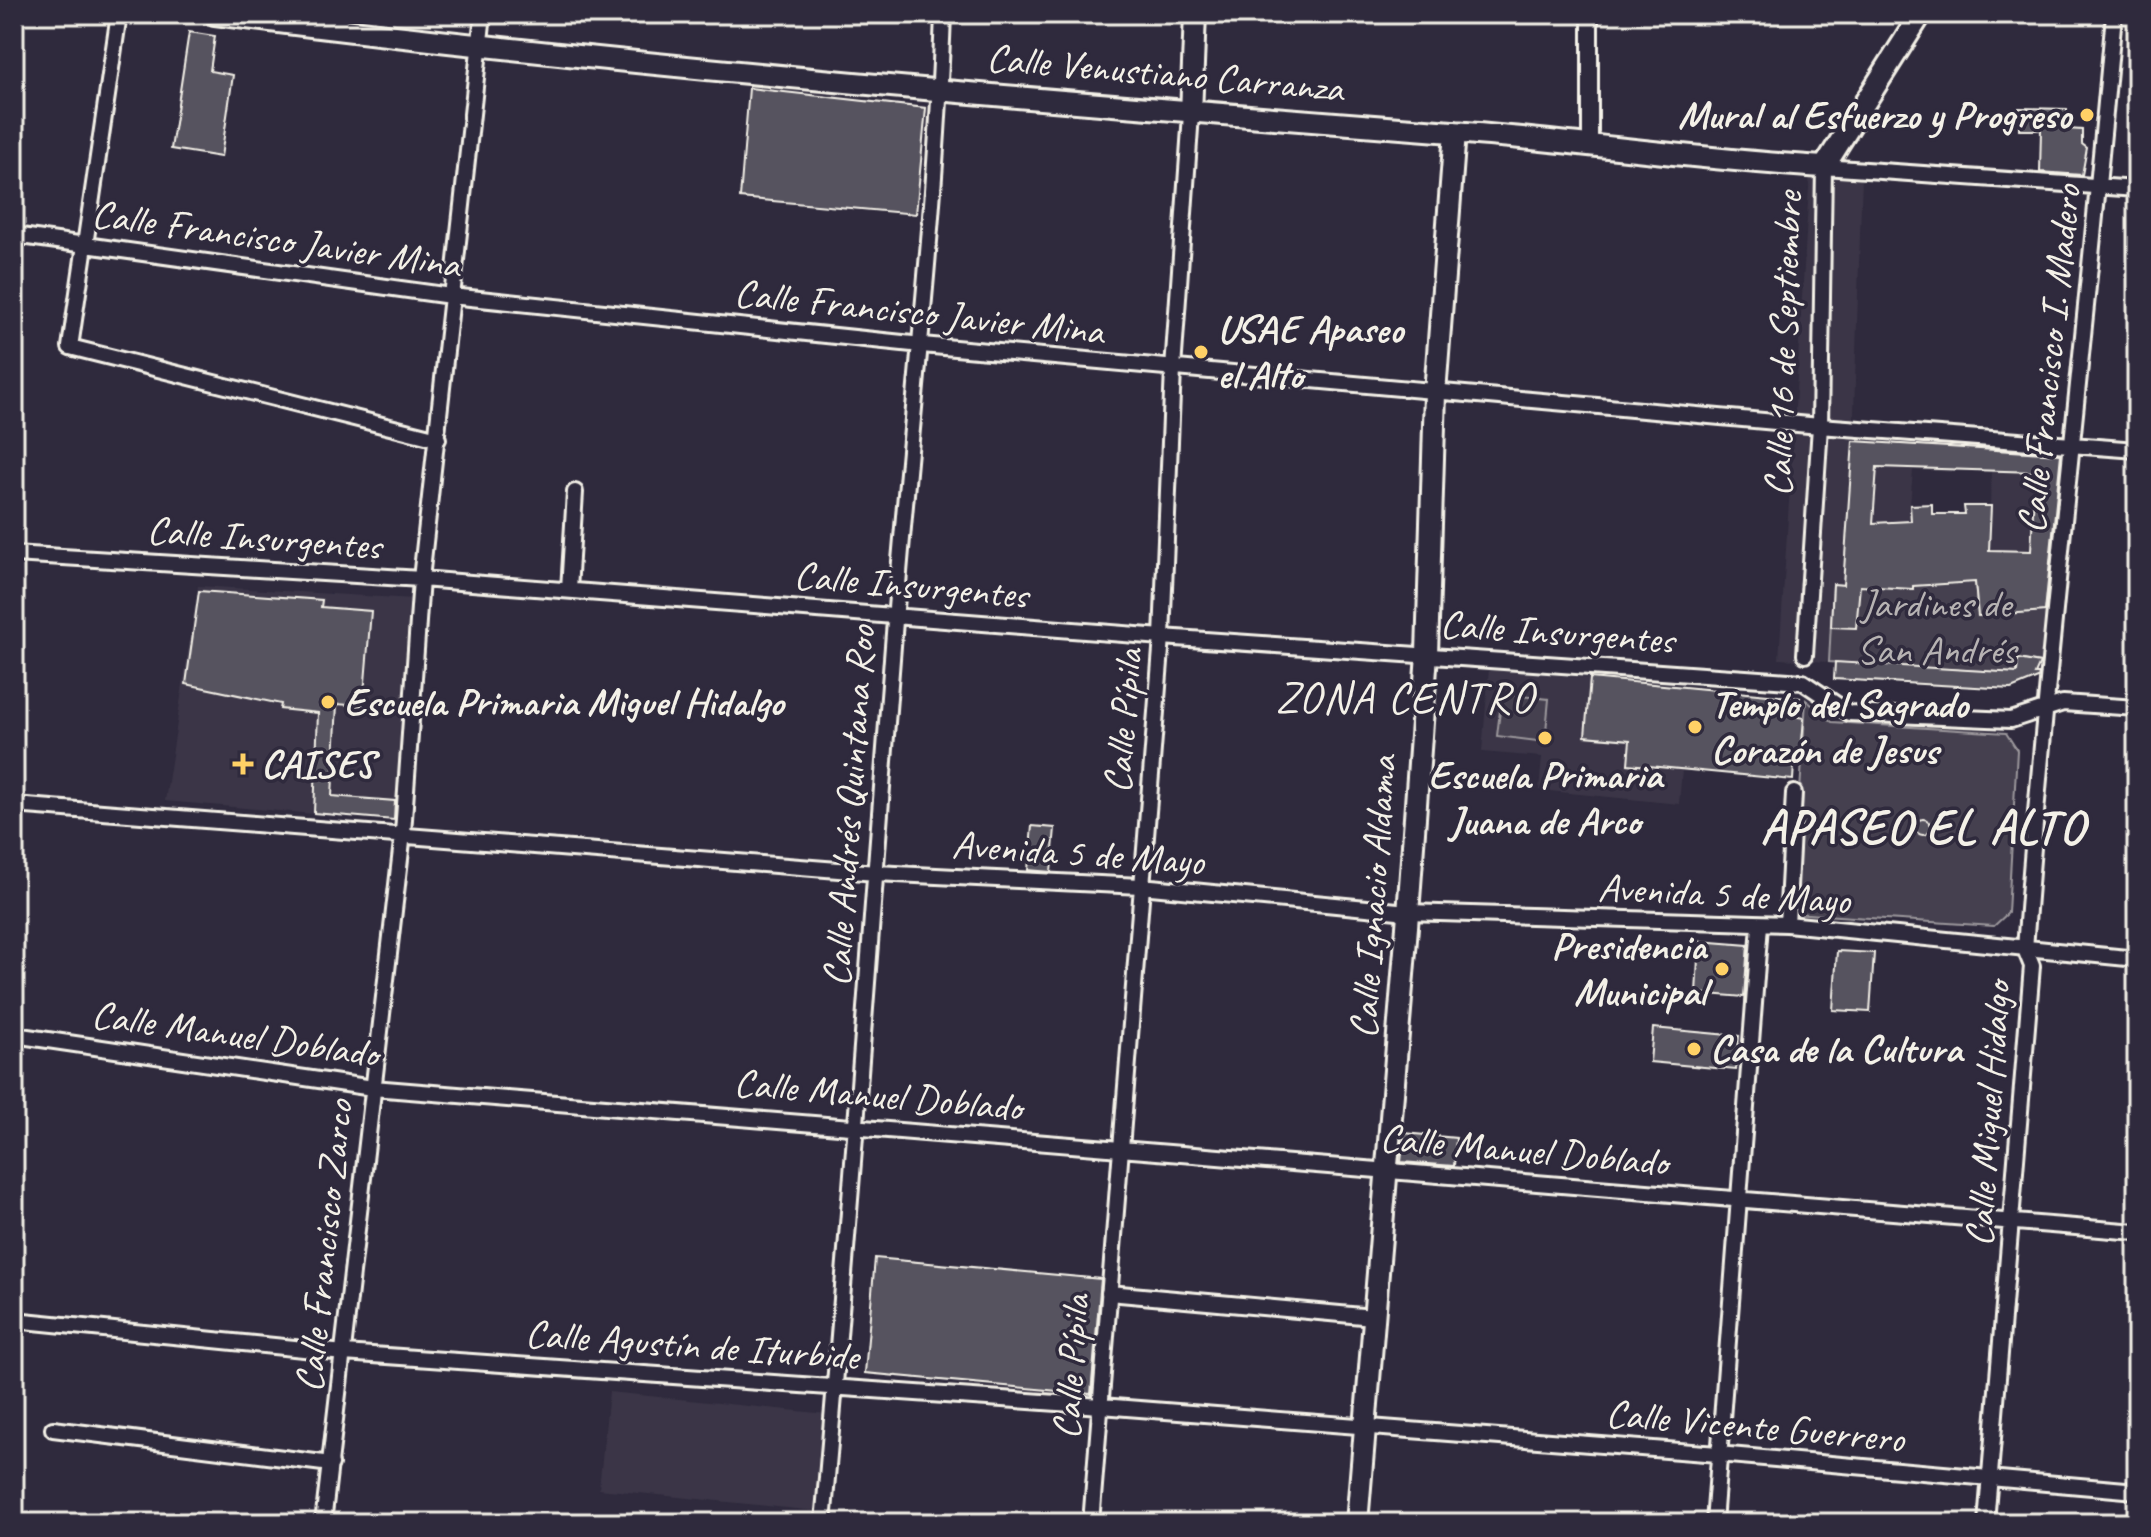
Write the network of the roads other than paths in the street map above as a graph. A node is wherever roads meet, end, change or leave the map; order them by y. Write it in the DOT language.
graph roads {
  1 [pos="119,14"];
  2 [pos="215,14"];
  3 [pos="483,14"];
  4 [pos="943,14"];
  5 [pos="1195,14"];
  6 [pos="1590,14"];
  7 [pos="1921,14"];
  8 [pos="2114,14"];
  9 [pos="478,48"];
  10 [pos="940,90"];
  11 [pos="1191,114"];
  12 [pos="1455,132"];
  13 [pos="1590,145"];
  14 [pos="1824,167"];
  15 [pos="2099,185"];
  16 [pos="2137,189"];
  17 [pos="14,235"];
  18 [pos="86,246"];
  19 [pos="451,296"];
  20 [pos="922,345"];
  21 [pos="1173,369"];
  22 [pos="1435,393"];
  23 [pos="1820,426"];
  24 [pos="438,439"];
  25 [pos="2074,444"];
  26 [pos="2137,450"];
  27 [pos="575,492"];
  28 [pos="14,554"];
  29 [pos="421,579"];
  30 [pos="569,590"];
  31 [pos="896,615"];
  32 [pos="1162,637"];
  33 [pos="1427,654"];
  34 [pos="1804,669"];
  35 [pos="2137,708"];
  36 [pos="2042,711"];
  37 [pos="1794,793"];
  38 [pos="14,805"];
  39 [pos="403,833"];
  40 [pos="876,873"];
  41 [pos="1141,886"];
  42 [pos="1408,912"];
  43 [pos="1787,924"];
  44 [pos="1760,925"];
  45 [pos="2025,949"];
  46 [pos="2137,959"];
  47 [pos="14,1035"];
  48 [pos="373,1088"];
  49 [pos="858,1125"];
  50 [pos="1118,1148"];
  51 [pos="1389,1170"];
  52 [pos="1739,1200"];
  53 [pos="2013,1221"];
  54 [pos="2137,1232"];
  55 [pos="1109,1293"];
  56 [pos="1373,1317"];
  57 [pos="14,1320"];
  58 [pos="344,1353"];
  59 [pos="835,1387"];
  60 [pos="1101,1406"];
  61 [pos="1367,1428"];
  62 [pos="53,1429"];
  63 [pos="1718,1454"];
  64 [pos="331,1464"];
  65 [pos="1990,1478"];
  66 [pos="2137,1491"];
  67 [pos="323,1523"];
  68 [pos="823,1523"];
  69 [pos="1091,1523"];
  70 [pos="1357,1523"];
  71 [pos="1714,1523"];
  72 [pos="1986,1523"];
  1 -- 18 [label="street"];
  2 -- 9 [label="street, Calle Venustiano Carranza"];
  3 -- 9 [label="street, Calle Francisco Zarco"];
  4 -- 10 [label="street, Calle Andrés Quintana Roo"];
  5 -- 11 [label="street"];
  6 -- 13 [label="street"];
  7 -- 14 [label="street, Calle 16 de Septiembre"];
  8 -- 15 [label="street, Calle Francisco I. Madero"];
  9 -- 10 [label="street, Calle Venustiano Carranza"];
  9 -- 19 [label="street, Calle Francisco Zarco"];
  10 -- 11 [label="street, Calle Venustiano Carranza"];
  10 -- 20 [label="street, Calle Andrés Quintana Roo"];
  11 -- 12 [label="street, Calle Venustiano Carranza"];
  11 -- 21 [label="street, Calle Pípila"];
  12 -- 13 [label="street, Calle Venustiano Carranza"];
  12 -- 22 [label="street, Calle Ignacio Aldama"];
  13 -- 14 [label="street, Calle Venustiano Carranza"];
  14 -- 15 [label="street"];
  14 -- 23 [label="street, Calle 16 de Septiembre"];
  15 -- 16 [label="street"];
  15 -- 25 [label="street, Calle Francisco I. Madero"];
  17 -- 18 [label="street, Calle Francisco Javier Mina"];
  18 -- 19 [label="street, Calle Francisco Javier Mina"];
  18 -- 24 [label="street"];
  19 -- 20 [label="street, Calle Francisco Javier Mina"];
  19 -- 24 [label="street, Calle Francisco Zarco"];
  20 -- 21 [label="street, Calle Francisco Javier Mina"];
  20 -- 31 [label="street, Calle Andrés Quintana Roo"];
  21 -- 22 [label="street, Calle Francisco Javier Mina"];
  21 -- 32 [label="street, Calle Pípila"];
  22 -- 23 [label="street, Calle Francisco Javier Mina"];
  22 -- 33 [label="street, Calle Ignacio Aldama"];
  23 -- 25 [label="street, Calle Francisco Javier Mina"];
  23 -- 34 [label="street, Calle 16 de Septiembre"];
  24 -- 29 [label="street, Calle Francisco Zarco"];
  25 -- 26 [label="street, Calle Francisco Javier Mina"];
  25 -- 36 [label="street, Calle Francisco I. Madero"];
  27 -- 30 [label="street"];
  28 -- 29 [label="street, Calle Insurgentes"];
  29 -- 30 [label="street, Calle Insurgentes"];
  29 -- 39 [label="street, Calle Francisco Zarco"];
  30 -- 31 [label="street, Calle Insurgentes"];
  31 -- 32 [label="street, Calle Insurgentes"];
  31 -- 40 [label="street, Calle Andrés Quintana Roo"];
  32 -- 33 [label="street, Calle Insurgentes"];
  32 -- 41 [label="street, Calle Pípila"];
  33 -- 34 [label="street, Calle Insurgentes"];
  33 -- 42 [label="street, Calle Ignacio Aldama"];
  34 -- 36 [label="street"];
  35 -- 36 [label="street"];
  36 -- 45 [label="street, Calle Miguel Hidalgo"];
  37 -- 43 [label="street"];
  38 -- 39 [label="street, Avenida 5 de Mayo"];
  39 -- 40 [label="street, Avenida 5 de Mayo"];
  39 -- 48 [label="street, Calle Francisco Zarco"];
  40 -- 41 [label="street, Avenida 5 de Mayo"];
  40 -- 49 [label="street, Calle Andrés Quintana Roo"];
  41 -- 42 [label="street, Avenida 5 de Mayo"];
  41 -- 50 [label="street, Calle Pípila"];
  42 -- 44 [label="street, Avenida 5 de Mayo"];
  42 -- 51 [label="street, Calle Ignacio Aldama"];
  43 -- 44 [label="street, Avenida 5 de Mayo"];
  43 -- 45 [label="street, Avenida 5 de Mayo"];
  44 -- 52 [label="street"];
  45 -- 46 [label="street, Avenida 5 de Mayo"];
  45 -- 53 [label="street, Calle Miguel Hidalgo"];
  47 -- 48 [label="street, Calle Manuel Doblado"];
  48 -- 49 [label="street, Calle Manuel Doblado"];
  48 -- 58 [label="street, Calle Francisco Zarco"];
  49 -- 50 [label="street, Calle Manuel Doblado"];
  49 -- 59 [label="street, Calle Andrés Quintana Roo"];
  50 -- 51 [label="street, Calle Manuel Doblado"];
  50 -- 55 [label="street, Calle Pípila"];
  51 -- 52 [label="street, Calle Manuel Doblado"];
  51 -- 56 [label="street, Calle Ignacio Aldama"];
  52 -- 53 [label="street, Calle Manuel Doblado"];
  52 -- 63 [label="street"];
  53 -- 54 [label="street, Calle Manuel Doblado"];
  53 -- 65 [label="street, Calle Miguel Hidalgo"];
  55 -- 56 [label="street"];
  55 -- 60 [label="street, Calle Pípila"];
  56 -- 61 [label="street, Calle Ignacio Aldama"];
  57 -- 58 [label="street, Calle Agustín de Iturbide"];
  58 -- 59 [label="street, Calle Agustín de Iturbide"];
  58 -- 64 [label="street, Calle Francisco Zarco"];
  59 -- 60 [label="street, Calle Agustín de Iturbide"];
  59 -- 68 [label="street, Calle Andrés Quintana Roo"];
  60 -- 61 [label="street, Calle Agustín de Iturbide"];
  60 -- 69 [label="street, Calle Pípila"];
  61 -- 63 [label="street, Calle Vicente Guerrero"];
  61 -- 70 [label="street, Calle Ignacio Aldama"];
  62 -- 64 [label="street"];
  63 -- 65 [label="street, Calle Vicente Guerrero"];
  63 -- 71 [label="street"];
  64 -- 67 [label="street, Calle Francisco Zarco"];
  65 -- 66 [label="street, Calle Vicente Guerrero"];
  65 -- 72 [label="street, Calle Miguel Hidalgo"];
}
